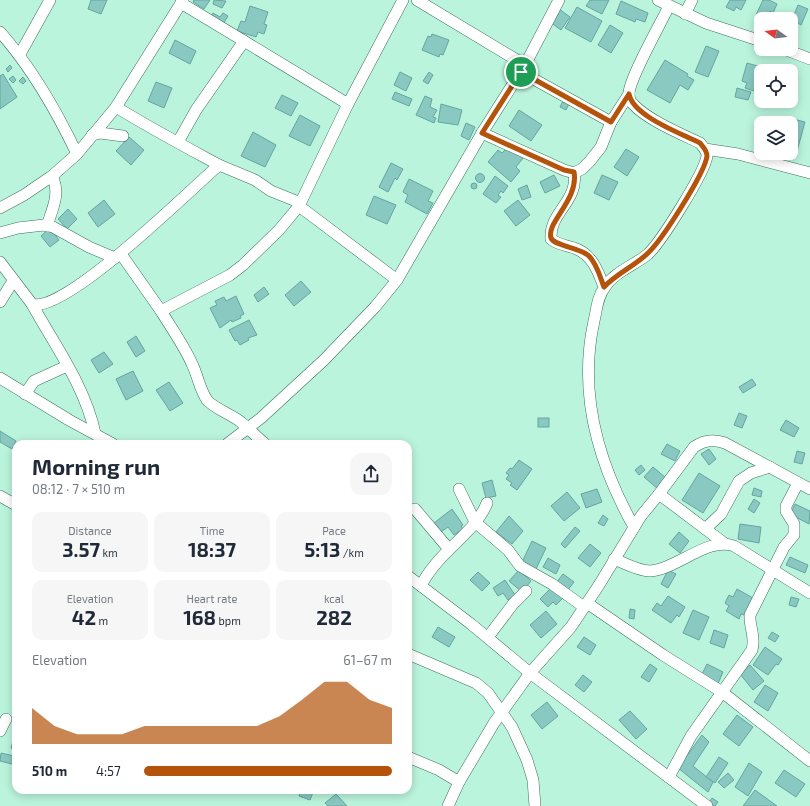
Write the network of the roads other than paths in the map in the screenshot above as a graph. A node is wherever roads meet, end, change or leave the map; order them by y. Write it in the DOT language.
graph roads {
  1 [pos="50,0"];
  2 [pos="403,0"];
  3 [pos="417,0"];
  4 [pos="559,0"];
  5 [pos="658,0"];
  6 [pos="692,0"];
  7 [pos="182,2"];
  8 [pos="670,6"];
  9 [pos="685,14"];
  10 [pos="0,32"];
  11 [pos="754,39"];
  12 [pos="244,41"];
  13 [pos="20,54"];
  14 [pos="798,54"];
  15 [pos="810,58"];
  16 [pos="523,69"];
  17 [pos="629,94"];
  18 [pos="348,104"];
  19 [pos="116,107"];
  20 [pos="611,122"];
  21 [pos="482,133"];
  22 [pos="92,135"];
  23 [pos="124,136"];
  24 [pos="178,142"];
  25 [pos="705,149"];
  26 [pos="77,154"];
  27 [pos="218,165"];
  28 [pos="574,172"];
  29 [pos="810,173"];
  30 [pos="52,176"];
  31 [pos="299,206"];
  32 [pos="0,208"];
  33 [pos="47,226"];
  34 [pos="0,233"];
  35 [pos="118,256"];
  36 [pos="0,262"];
  37 [pos="397,280"];
  38 [pos="13,281"];
  39 [pos="604,287"];
  40 [pos="0,302"];
  41 [pos="32,304"];
  42 [pos="161,311"];
  43 [pos="67,366"];
  44 [pos="0,378"];
  45 [pos="25,394"];
  46 [pos="247,429"];
  47 [pos="95,433"];
  48 [pos="107,440"];
  49 [pos="232,440"];
  50 [pos="260,440"];
  51 [pos="770,467"];
  52 [pos="798,483"];
  53 [pos="459,489"];
  54 [pos="810,489"];
  55 [pos="659,494"];
  56 [pos="0,496"];
  57 [pos="487,502"];
  58 [pos="12,503"];
  59 [pos="415,509"];
  60 [pos="476,522"];
  61 [pos="634,527"];
  62 [pos="705,529"];
  63 [pos="724,543"];
  64 [pos="448,548"];
  65 [pos="614,559"];
  66 [pos="772,570"];
  67 [pos="412,579"];
  68 [pos="421,586"];
  69 [pos="526,592"];
  70 [pos="810,593"];
  71 [pos="586,605"];
  72 [pos="488,637"];
  73 [pos="412,656"];
  74 [pos="530,673"];
  75 [pos="722,692"];
  76 [pos="502,712"];
  77 [pos="6,719"];
  78 [pos="0,730"];
  79 [pos="412,759"];
  80 [pos="810,761"];
  81 [pos="669,777"];
  82 [pos="459,782"];
  83 [pos="448,806"];
  84 [pos="535,806"];
  85 [pos="707,806"];
  1 -- 13 [label="street"];
  2 -- 18 [label="street"];
  3 -- 16 [label="street"];
  4 -- 16 [label="street"];
  5 -- 8 [label="street"];
  6 -- 9 [label="street"];
  7 -- 12 [label="street"];
  7 -- 19 [label="street"];
  8 -- 9 [label="street"];
  8 -- 17 [label="street"];
  9 -- 11 [label="street"];
  10 -- 13 [label="street"];
  12 -- 18 [label="street"];
  12 -- 24 [label="street"];
  13 -- 26 [label="street"];
  14 -- 15 [label="street"];
  16 -- 20 [label="street"];
  16 -- 21 [label="street"];
  17 -- 20 [label="street"];
  17 -- 25 [label="street"];
  18 -- 31 [label="street"];
  19 -- 22 [label="street"];
  19 -- 24 [label="street"];
  20 -- 28 [label="street"];
  21 -- 28 [label="street"];
  21 -- 37 [label="street"];
  22 -- 23 [label="street"];
  22 -- 26 [label="street"];
  24 -- 27 [label="street"];
  25 -- 29 [label="street"];
  25 -- 39 [label="street"];
  26 -- 30 [label="street"];
  27 -- 31 [label="street"];
  27 -- 35 [label="street"];
  28 -- 39 [label="street"];
  30 -- 32 [label="street"];
  30 -- 33 [label="street"];
  31 -- 37 [label="street"];
  31 -- 42 [label="street"];
  33 -- 34 [label="street"];
  33 -- 35 [label="street"];
  35 -- 41 [label="street"];
  35 -- 42 [label="street"];
  36 -- 38 [label="street"];
  37 -- 46 [label="street"];
  38 -- 40 [label="street"];
  38 -- 41 [label="street"];
  39 -- 61 [label="street"];
  41 -- 43 [label="street"];
  42 -- 46 [label="street"];
  43 -- 45 [label="street"];
  43 -- 47 [label="street"];
  44 -- 45 [label="street"];
  45 -- 47 [label="street"];
  46 -- 49 [label="street"];
  46 -- 50 [label="street"];
  47 -- 48 [label="street"];
  51 -- 52 [label="street"];
  51 -- 55 [label="street"];
  51 -- 62 [label="street"];
  52 -- 54 [label="street"];
  52 -- 66 [label="street"];
  53 -- 60 [label="street"];
  55 -- 61 [label="street"];
  55 -- 62 [label="street"];
  56 -- 58 [label="street"];
  57 -- 60 [label="street"];
  59 -- 64 [label="street"];
  60 -- 64 [label="street"];
  60 -- 71 [label="street"];
  61 -- 65 [label="street"];
  62 -- 63 [label="street"];
  63 -- 65 [label="street"];
  63 -- 66 [label="street"];
  64 -- 68 [label="street"];
  65 -- 71 [label="street"];
  66 -- 70 [label="street"];
  66 -- 75 [label="street"];
  67 -- 68 [label="street"];
  68 -- 72 [label="street"];
  69 -- 72 [label="street"];
  71 -- 74 [label="street"];
  71 -- 75 [label="street"];
  72 -- 74 [label="street"];
  73 -- 76 [label="street"];
  74 -- 76 [label="street"];
  74 -- 81 [label="street"];
  75 -- 80 [label="street"];
  75 -- 81 [label="street"];
  76 -- 82 [label="street"];
  76 -- 84 [label="street"];
  77 -- 78 [label="street"];
  79 -- 82 [label="street"];
  81 -- 85 [label="street"];
  82 -- 83 [label="street"];
}
